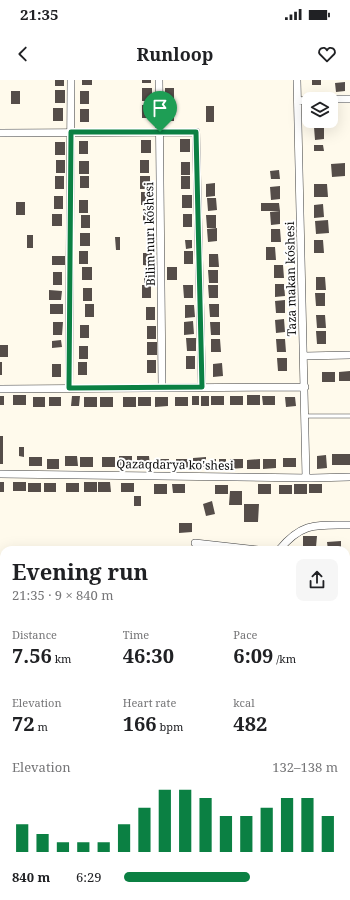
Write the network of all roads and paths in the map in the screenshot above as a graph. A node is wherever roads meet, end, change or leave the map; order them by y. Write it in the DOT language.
graph roads {
  1 [pos="71,80"];
  2 [pos="159,80"];
  3 [pos="297,80"];
  4 [pos="350,99"];
  5 [pos="338,100"];
  6 [pos="298,101"];
  7 [pos="302,101"];
  8 [pos="71,132"];
  9 [pos="160,132"];
  10 [pos="0,133"];
  11 [pos="350,355"];
  12 [pos="304,356"];
  13 [pos="305,386"];
  14 [pos="162,387"];
  15 [pos="202,387"];
  16 [pos="69,388"];
  17 [pos="0,389"];
  18 [pos="305,416"];
  19 [pos="350,416"];
  20 [pos="0,474"];
  21 [pos="350,477"];
  22 [pos="306,478"];
  23 [pos="350,525"];
  24 [pos="195,543"];
  25 [pos="222,546"];
  26 [pos="282,546"];
  1 -- 8 [label="street"];
  2 -- 9 [label="street, Bilim nurı kóshesi"];
  3 -- 6 [label="street, Taza makan kóshesi"];
  4 -- 5 [label="street"];
  6 -- 7 [label="street"];
  6 -- 12 [label="street, Taza makan kóshesi"];
  8 -- 9 [label="street"];
  8 -- 10 [label="street"];
  8 -- 16 [label="street"];
  9 -- 14 [label="street, Bilim nurı kóshesi"];
  9 -- 15 [label="street"];
  11 -- 12 [label="street"];
  12 -- 13 [label="street, Taza makan kóshesi"];
  13 -- 15 [label="street"];
  13 -- 18 [label="street, Taza makan kóshesi"];
  14 -- 15 [label="street"];
  14 -- 16 [label="street"];
  16 -- 17 [label="street"];
  18 -- 19 [label="lane"];
  18 -- 22 [label="street, Taza makan kóshesi"];
  20 -- 22 [label="street, Qazaqdarya ko'shesi"];
  21 -- 22 [label="street, Qazaqdarya ko'shesi"];
  23 -- 26 [label="street"];
  24 -- 25 [label="street"];
}
